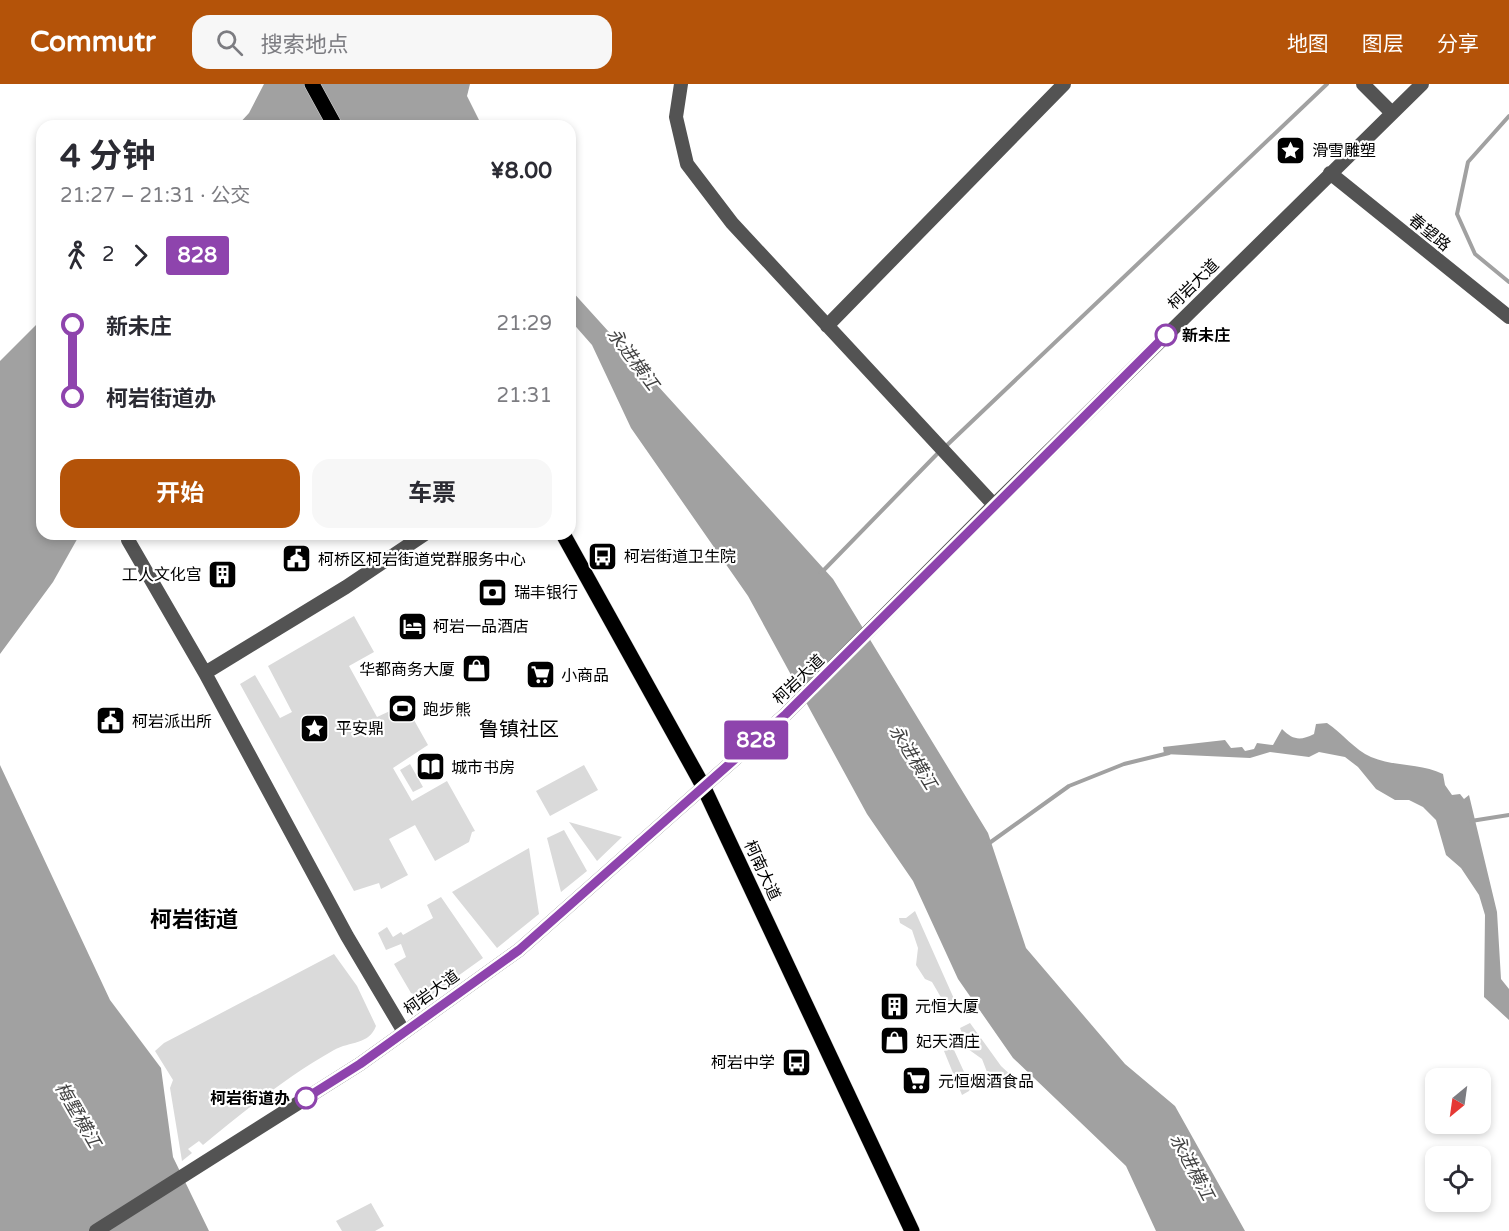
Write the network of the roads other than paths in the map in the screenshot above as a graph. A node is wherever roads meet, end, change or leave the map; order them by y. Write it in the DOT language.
graph roads {
  1 [pos="312,84"];
  2 [pos="681,84"];
  3 [pos="1064,84"];
  4 [pos="1363,84"];
  5 [pos="1422,84"];
  6 [pos="1392,113"];
  7 [pos="332,120"];
  8 [pos="1330,173"];
  9 [pos="1509,317"];
  10 [pos="827,326"];
  11 [pos="994,505"];
  12 [pos="128,540"];
  13 [pos="416,540"];
  14 [pos="566,540"];
  15 [pos="205,673"];
  16 [pos="703,786"];
  17 [pos="404,1032"];
  18 [pos="96,1231"];
  19 [pos="912,1231"];
  1 -- 7 [label="main road"];
  2 -- 10 [label="street"];
  3 -- 10 [label="street"];
  4 -- 6 [label="street"];
  5 -- 6 [label="street, 柯岩大道"];
  6 -- 8 [label="street, 柯岩大道"];
  8 -- 9 [label="street, 春望路"];
  8 -- 11 [label="street, 柯岩大道"];
  10 -- 11 [label="street"];
  11 -- 16 [label="street, 柯岩大道"];
  12 -- 15 [label="street"];
  13 -- 15 [label="street"];
  14 -- 16 [label="main road, 柯南大道"];
  15 -- 17 [label="street"];
  16 -- 17 [label="street, 柯岩大道"];
  16 -- 19 [label="main road, 柯南大道"];
  17 -- 18 [label="street, 柯岩大道"];
}
